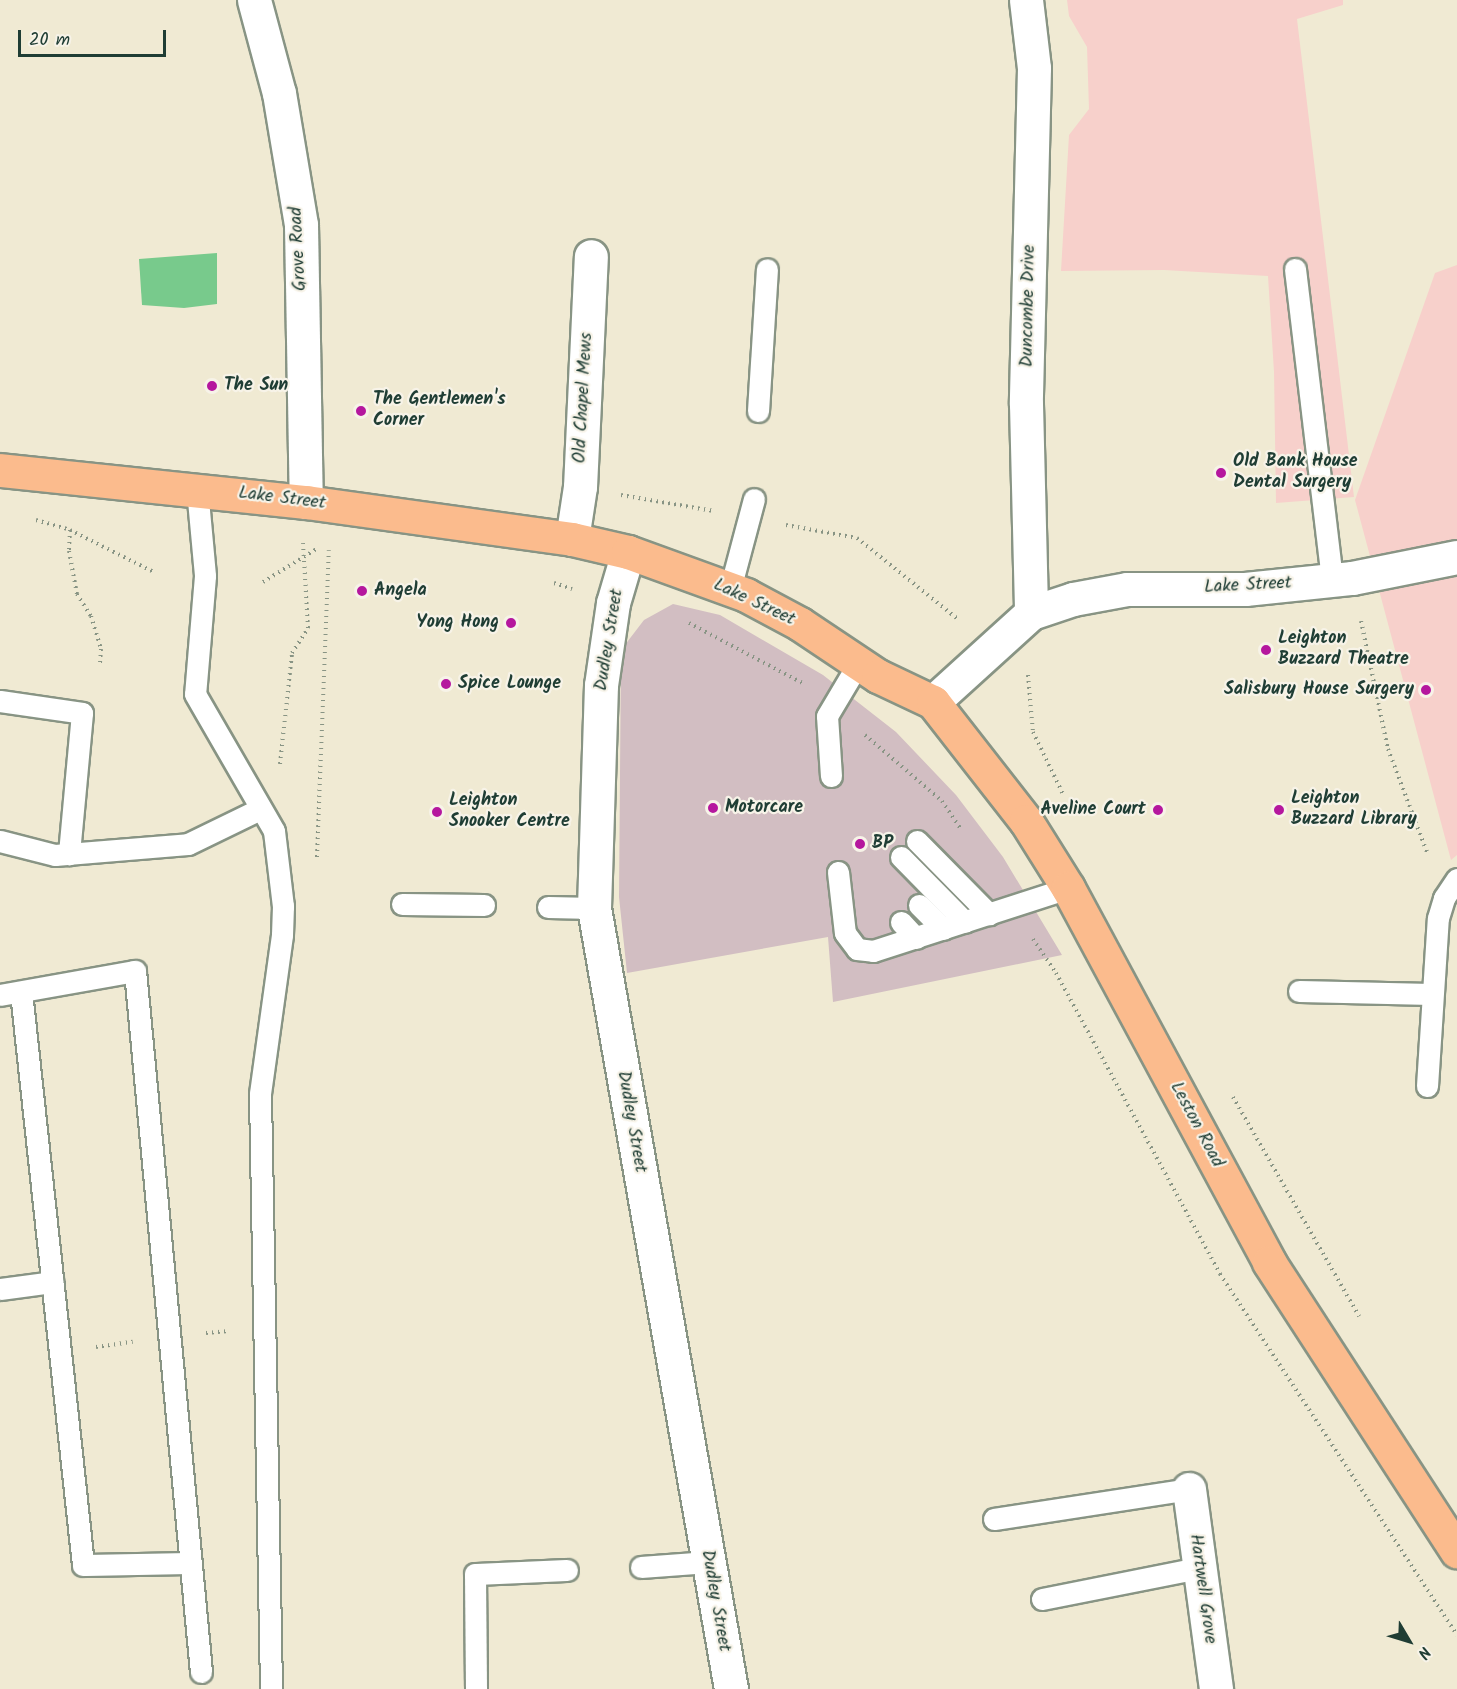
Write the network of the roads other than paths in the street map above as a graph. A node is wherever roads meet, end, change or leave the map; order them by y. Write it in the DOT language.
graph roads {
  1 [pos="254,0"];
  2 [pos="1026,0"];
  3 [pos="591,256"];
  4 [pos="767,269"];
  5 [pos="1294,269"];
  6 [pos="758,411"];
  7 [pos="0,470"];
  8 [pos="197,489"];
  9 [pos="754,499"];
  10 [pos="306,502"];
  11 [pos="572,539"];
  12 [pos="628,552"];
  13 [pos="1457,557"];
  14 [pos="1342,579"];
  15 [pos="730,590"];
  16 [pos="1031,613"];
  17 [pos="859,662"];
  18 [pos="0,701"];
  19 [pos="933,702"];
  20 [pos="834,764"];
  21 [pos="260,809"];
  22 [pos="0,841"];
  23 [pos="917,841"];
  24 [pos="69,854"];
  25 [pos="901,856"];
  26 [pos="838,872"];
  27 [pos="1457,879"];
  28 [pos="1068,888"];
  29 [pos="402,904"];
  30 [pos="484,906"];
  31 [pos="919,906"];
  32 [pos="548,907"];
  33 [pos="594,908"];
  34 [pos="989,914"];
  35 [pos="901,922"];
  36 [pos="965,922"];
  37 [pos="943,929"];
  38 [pos="916,938"];
  39 [pos="1299,991"];
  40 [pos="10,993"];
  41 [pos="1432,994"];
  42 [pos="1428,1086"];
  43 [pos="53,1282"];
  44 [pos="0,1289"];
  45 [pos="1189,1489"];
  46 [pos="994,1519"];
  47 [pos="1457,1551"];
  48 [pos="708,1562"];
  49 [pos="191,1563"];
  50 [pos="640,1567"];
  51 [pos="1199,1568"];
  52 [pos="567,1570"];
  53 [pos="1042,1599"];
  54 [pos="201,1672"];
  55 [pos="271,1689"];
  56 [pos="476,1689"];
  57 [pos="731,1689"];
  58 [pos="1216,1689"];
  1 -- 10 [label="street, Grove Road"];
  2 -- 16 [label="street, Duncombe Drive"];
  3 -- 11 [label="street, Old Chapel Mews"];
  4 -- 6 [label="lane"];
  5 -- 14 [label="lane"];
  7 -- 8 [label="main road, Lake Street"];
  8 -- 10 [label="main road, Lake Street"];
  8 -- 21 [label="lane"];
  9 -- 15 [label="lane"];
  10 -- 11 [label="main road, Lake Street"];
  11 -- 12 [label="main road, Lake Street"];
  12 -- 15 [label="main road, Lake Street"];
  12 -- 33 [label="street, Dudley Street"];
  13 -- 14 [label="street, Lake Street"];
  14 -- 16 [label="street, Lake Street"];
  15 -- 17 [label="main road, Lake Street"];
  16 -- 19 [label="street, Lake Street"];
  17 -- 19 [label="main road, Lake Street"];
  17 -- 20 [label="lane"];
  18 -- 24 [label="lane"];
  19 -- 28 [label="main road, Leston Road"];
  21 -- 24 [label="lane"];
  21 -- 55 [label="lane"];
  22 -- 24 [label="lane"];
  23 -- 34 [label="lane"];
  25 -- 36 [label="lane"];
  26 -- 38 [label="lane"];
  27 -- 41 [label="lane"];
  28 -- 34 [label="lane"];
  28 -- 47 [label="main road, Leston Road"];
  29 -- 30 [label="lane"];
  31 -- 37 [label="lane"];
  32 -- 33 [label="lane"];
  33 -- 48 [label="street, Dudley Street"];
  34 -- 36 [label="lane"];
  35 -- 38 [label="lane"];
  36 -- 37 [label="lane"];
  37 -- 38 [label="lane"];
  39 -- 41 [label="lane"];
  40 -- 43 [label="lane"];
  40 -- 49 [label="lane"];
  41 -- 42 [label="lane"];
  43 -- 44 [label="lane"];
  43 -- 49 [label="lane"];
  45 -- 46 [label="lane"];
  45 -- 51 [label="street, Hartwell Grove"];
  48 -- 50 [label="lane"];
  48 -- 57 [label="street, Dudley Street"];
  49 -- 54 [label="lane"];
  51 -- 53 [label="lane"];
  51 -- 58 [label="street, Hartwell Grove"];
  52 -- 56 [label="lane"];
}
